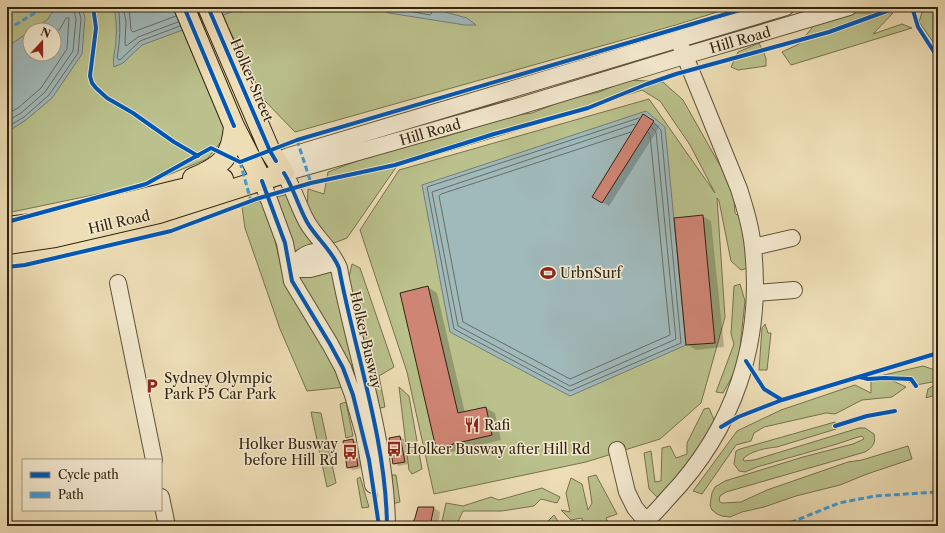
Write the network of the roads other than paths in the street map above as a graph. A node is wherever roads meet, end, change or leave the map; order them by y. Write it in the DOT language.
graph roads {
  1 [pos="184,7"];
  2 [pos="786,7"];
  3 [pos="850,7"];
  4 [pos="211,14"];
  5 [pos="678,39"];
  6 [pos="684,56"];
  7 [pos="234,126"];
  8 [pos="280,167"];
  9 [pos="260,175"];
  10 [pos="147,197"];
  11 [pos="7,227"];
  12 [pos="792,238"];
  13 [pos="7,244"];
  14 [pos="753,247"];
  15 [pos="333,257"];
  16 [pos="290,269"];
  17 [pos="118,283"];
  18 [pos="794,290"];
  19 [pos="755,293"];
  20 [pos="617,450"];
  21 [pos="154,459"];
  22 [pos="162,502"];
  23 [pos="643,524"];
  24 [pos="167,526"];
  25 [pos="379,526"];
  26 [pos="387,526"];
  1 -- 7 [label="main road"];
  2 -- 5 [label="street, Hill Road"];
  3 -- 6 [label="street, Hill Road"];
  4 -- 8 [label="main road, Holker Street"];
  5 -- 6 [label="street"];
  5 -- 8 [label="street, Hill Road"];
  6 -- 8 [label="street, Hill Road"];
  6 -- 14 [label="street"];
  7 -- 9 [label="main road"];
  7 -- 10 [label="main road"];
  8 -- 9 [label="main road, Hill Road"];
  8 -- 15 [label="street, Holker Busway"];
  9 -- 10 [label="main road, Hill Road"];
  9 -- 13 [label="main road, Hill Road"];
  9 -- 16 [label="street, Holker Busway"];
  10 -- 11 [label="main road, Hill Road"];
  12 -- 14 [label="street"];
  14 -- 19 [label="street"];
  15 -- 16 [label="street"];
  15 -- 26 [label="street, Holker Busway"];
  16 -- 25 [label="street, Holker Busway"];
  17 -- 21 [label="street"];
  18 -- 19 [label="street"];
  19 -- 23 [label="street"];
  20 -- 23 [label="street"];
  22 -- 24 [label="street"];
}
